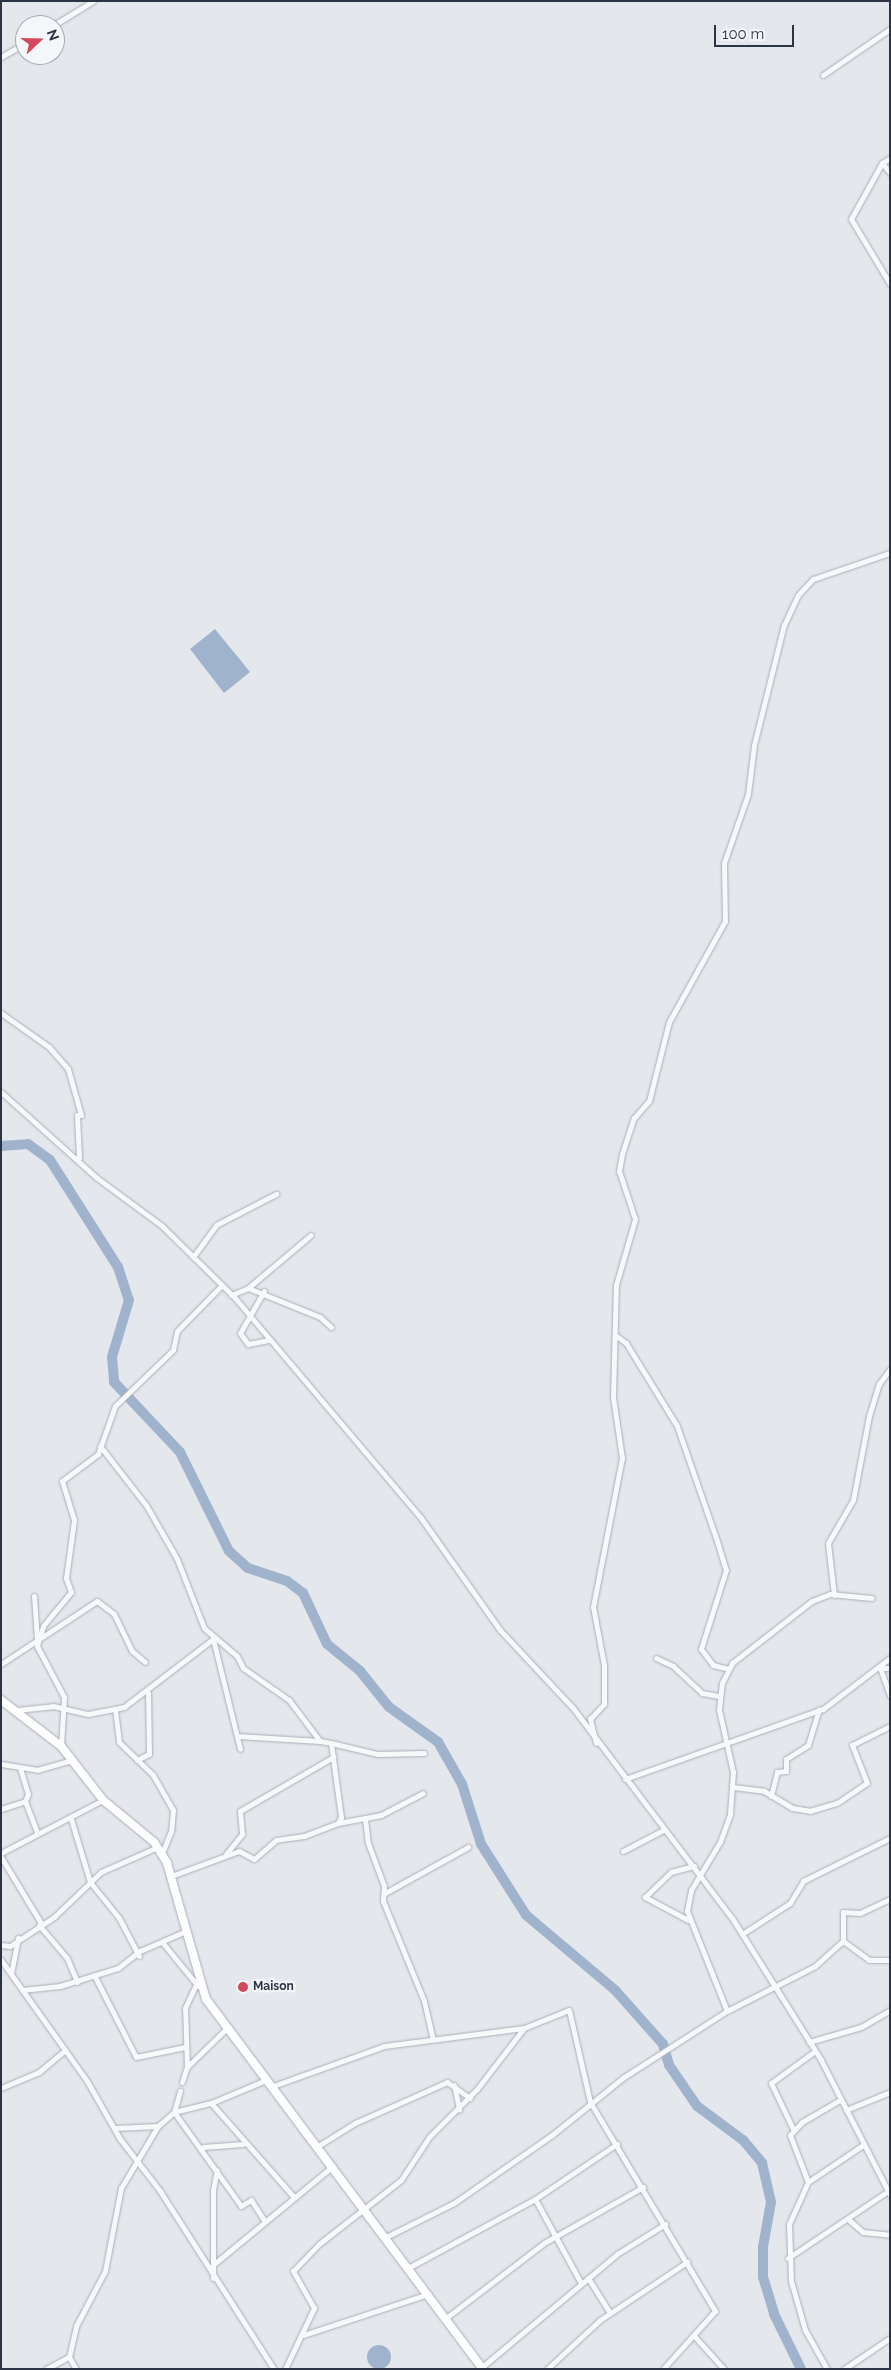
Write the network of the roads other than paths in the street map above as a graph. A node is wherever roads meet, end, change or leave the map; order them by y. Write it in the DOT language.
graph roads {
  1 [pos="93,1"];
  2 [pos="65,18"];
  3 [pos="890,29"];
  4 [pos="15,49"];
  5 [pos="1,57"];
  6 [pos="823,75"];
  7 [pos="890,158"];
  8 [pos="882,163"];
  9 [pos="890,173"];
  10 [pos="890,284"];
  11 [pos="890,552"];
  12 [pos="1,1013"];
  13 [pos="1,1092"];
  14 [pos="80,1159"];
  15 [pos="276,1194"];
  16 [pos="311,1235"];
  17 [pos="193,1256"];
  18 [pos="222,1285"];
  19 [pos="248,1288"];
  20 [pos="264,1291"];
  21 [pos="231,1294"];
  22 [pos="252,1318"];
  23 [pos="331,1327"];
  24 [pos="615,1335"];
  25 [pos="269,1340"];
  26 [pos="890,1369"];
  27 [pos="100,1446"];
  28 [pos="834,1595"];
  29 [pos="34,1596"];
  30 [pos="872,1598"];
  31 [pos="214,1639"];
  32 [pos="37,1640"];
  33 [pos="656,1658"];
  34 [pos="890,1658"];
  35 [pos="145,1662"];
  36 [pos="1,1664"];
  37 [pos="880,1668"];
  38 [pos="890,1668"];
  39 [pos="729,1669"];
  40 [pos="148,1693"];
  41 [pos="720,1696"];
  42 [pos="890,1696"];
  43 [pos="1,1700"];
  44 [pos="65,1707"];
  45 [pos="114,1709"];
  46 [pos="17,1710"];
  47 [pos="819,1710"];
  48 [pos="890,1726"];
  49 [pos="237,1736"];
  50 [pos="320,1741"];
  51 [pos="331,1743"];
  52 [pos="596,1743"];
  53 [pos="61,1746"];
  54 [pos="727,1746"];
  55 [pos="240,1749"];
  56 [pos="424,1752"];
  57 [pos="333,1758"];
  58 [pos="74,1760"];
  59 [pos="137,1760"];
  60 [pos="1,1764"];
  61 [pos="20,1768"];
  62 [pos="625,1779"];
  63 [pos="733,1787"];
  64 [pos="423,1793"];
  65 [pos="771,1796"];
  66 [pos="103,1800"];
  67 [pos="25,1802"];
  68 [pos="1,1808"];
  69 [pos="71,1819"];
  70 [pos="365,1819"];
  71 [pos="338,1822"];
  72 [pos="665,1829"];
  73 [pos="37,1832"];
  74 [pos="890,1838"];
  75 [pos="468,1846"];
  76 [pos="160,1850"];
  77 [pos="623,1851"];
  78 [pos="1,1855"];
  79 [pos="224,1857"];
  80 [pos="694,1866"];
  81 [pos="700,1874"];
  82 [pos="171,1876"];
  83 [pos="90,1882"];
  84 [pos="385,1893"];
  85 [pos="890,1899"];
  86 [pos="688,1920"];
  87 [pos="40,1924"];
  88 [pos="186,1931"];
  89 [pos="742,1934"];
  90 [pos="18,1938"];
  91 [pos="843,1941"];
  92 [pos="162,1942"];
  93 [pos="1,1945"];
  94 [pos="139,1956"];
  95 [pos="1,1960"];
  96 [pos="890,1960"];
  97 [pos="11,1974"];
  98 [pos="94,1975"];
  99 [pos="77,1982"];
  100 [pos="196,1984"];
  101 [pos="773,1988"];
  102 [pos="22,1990"];
  103 [pos="204,1994"];
  104 [pos="890,2010"];
  105 [pos="727,2011"];
  106 [pos="228,2028"];
  107 [pos="524,2028"];
  108 [pos="432,2037"];
  109 [pos="809,2042"];
  110 [pos="185,2047"];
  111 [pos="65,2050"];
  112 [pos="815,2051"];
  113 [pos="187,2067"];
  114 [pos="266,2080"];
  115 [pos="182,2082"];
  116 [pos="454,2085"];
  117 [pos="273,2086"];
  118 [pos="1,2088"];
  119 [pos="180,2091"];
  120 [pos="890,2092"];
  121 [pos="470,2098"];
  122 [pos="840,2100"];
  123 [pos="590,2102"];
  124 [pos="211,2103"];
  125 [pos="459,2109"];
  126 [pos="846,2110"];
  127 [pos="174,2112"];
  128 [pos="158,2126"];
  129 [pos="114,2128"];
  130 [pos="793,2128"];
  131 [pos="243,2144"];
  132 [pos="617,2144"];
  133 [pos="863,2145"];
  134 [pos="318,2146"];
  135 [pos="203,2147"];
  136 [pos="137,2161"];
  137 [pos="333,2166"];
  138 [pos="217,2170"];
  139 [pos="808,2182"];
  140 [pos="643,2187"];
  141 [pos="889,2193"];
  142 [pos="294,2197"];
  143 [pos="535,2199"];
  144 [pos="365,2208"];
  145 [pos="264,2220"];
  146 [pos="849,2220"];
  147 [pos="665,2224"];
  148 [pos="890,2235"];
  149 [pos="386,2238"];
  150 [pos="555,2238"];
  151 [pos="788,2258"];
  152 [pos="687,2262"];
  153 [pos="214,2264"];
  154 [pos="408,2268"];
  155 [pos="214,2278"];
  156 [pos="588,2278"];
  157 [pos="581,2283"];
  158 [pos="428,2294"];
  159 [pos="610,2313"];
  160 [pos="446,2318"];
  161 [pos="695,2336"];
  162 [pos="300,2337"];
  163 [pos="890,2338"];
  164 [pos="69,2357"];
  165 [pos="671,2366"];
  166 [pos="482,2368"];
  167 [pos="46,2369"];
  168 [pos="76,2369"];
  169 [pos="274,2369"];
  170 [pos="285,2369"];
  171 [pos="546,2369"];
  172 [pos="663,2369"];
  173 [pos="724,2369"];
  174 [pos="827,2369"];
  175 [pos="844,2369"];
  1 -- 2 [label="street"];
  3 -- 6 [label="street"];
  4 -- 5 [label="street"];
  7 -- 8 [label="street"];
  8 -- 9 [label="street"];
  8 -- 10 [label="street"];
  11 -- 24 [label="street"];
  12 -- 14 [label="street"];
  13 -- 14 [label="street"];
  14 -- 17 [label="street"];
  15 -- 17 [label="street"];
  16 -- 19 [label="street"];
  17 -- 18 [label="street"];
  18 -- 21 [label="street"];
  18 -- 27 [label="street"];
  19 -- 20 [label="street"];
  19 -- 21 [label="street"];
  20 -- 22 [label="street"];
  20 -- 23 [label="street"];
  21 -- 22 [label="street"];
  22 -- 25 [label="street"];
  22 -- 25 [label="street"];
  24 -- 39 [label="street"];
  24 -- 52 [label="street"];
  25 -- 52 [label="street"];
  26 -- 28 [label="street"];
  27 -- 31 [label="street"];
  27 -- 32 [label="street"];
  28 -- 30 [label="street"];
  28 -- 39 [label="street"];
  29 -- 32 [label="street"];
  31 -- 40 [label="street"];
  31 -- 49 [label="street"];
  31 -- 50 [label="street"];
  32 -- 35 [label="street"];
  32 -- 36 [label="street"];
  32 -- 44 [label="street"];
  33 -- 41 [label="street"];
  34 -- 37 [label="street"];
  37 -- 38 [label="street"];
  37 -- 42 [label="street"];
  37 -- 47 [label="street"];
  39 -- 41 [label="street"];
  40 -- 45 [label="street"];
  40 -- 59 [label="street"];
  41 -- 54 [label="street"];
  43 -- 46 [label="street"];
  44 -- 45 [label="street"];
  44 -- 46 [label="street"];
  44 -- 53 [label="street"];
  45 -- 59 [label="street"];
  46 -- 53 [label="street"];
  47 -- 54 [label="street"];
  47 -- 65 [label="street"];
  48 -- 65 [label="street"];
  49 -- 50 [label="street"];
  49 -- 55 [label="street"];
  50 -- 51 [label="street"];
  51 -- 56 [label="street"];
  51 -- 57 [label="street"];
  52 -- 62 [label="street"];
  53 -- 58 [label="street"];
  54 -- 62 [label="street"];
  54 -- 63 [label="street"];
  57 -- 71 [label="street"];
  57 -- 79 [label="street"];
  58 -- 61 [label="street"];
  58 -- 66 [label="street"];
  59 -- 76 [label="street"];
  60 -- 61 [label="street"];
  61 -- 67 [label="street"];
  62 -- 72 [label="street"];
  63 -- 65 [label="street"];
  63 -- 81 [label="street"];
  64 -- 70 [label="street"];
  66 -- 69 [label="street"];
  66 -- 76 [label="street"];
  67 -- 68 [label="street"];
  67 -- 73 [label="street"];
  69 -- 73 [label="street"];
  69 -- 83 [label="street"];
  70 -- 71 [label="street"];
  70 -- 84 [label="street"];
  71 -- 79 [label="street"];
  72 -- 77 [label="street"];
  72 -- 80 [label="street"];
  73 -- 78 [label="street"];
  74 -- 89 [label="street"];
  75 -- 84 [label="street"];
  76 -- 82 [label="street"];
  76 -- 83 [label="street"];
  78 -- 87 [label="street"];
  79 -- 82 [label="street"];
  80 -- 81 [label="street"];
  80 -- 86 [label="street"];
  81 -- 86 [label="street"];
  81 -- 89 [label="street"];
  82 -- 88 [label="street"];
  83 -- 87 [label="street"];
  83 -- 94 [label="street"];
  84 -- 108 [label="street"];
  85 -- 91 [label="street"];
  86 -- 105 [label="street"];
  87 -- 90 [label="street"];
  87 -- 99 [label="street"];
  88 -- 92 [label="street"];
  88 -- 103 [label="street"];
  89 -- 101 [label="street"];
  90 -- 93 [label="street"];
  90 -- 97 [label="street"];
  91 -- 96 [label="street"];
  91 -- 101 [label="street"];
  92 -- 94 [label="street"];
  92 -- 100 [label="street"];
  94 -- 98 [label="street"];
  95 -- 97 [label="street"];
  97 -- 102 [label="street"];
  98 -- 99 [label="street"];
  98 -- 110 [label="street"];
  99 -- 102 [label="street"];
  100 -- 103 [label="street"];
  100 -- 110 [label="street"];
  101 -- 105 [label="street"];
  101 -- 109 [label="street"];
  102 -- 111 [label="street"];
  103 -- 106 [label="street"];
  104 -- 109 [label="street"];
  105 -- 123 [label="street"];
  106 -- 113 [label="street"];
  106 -- 114 [label="street"];
  107 -- 108 [label="street"];
  107 -- 121 [label="street"];
  107 -- 123 [label="street"];
  108 -- 117 [label="street"];
  109 -- 112 [label="street"];
  110 -- 113 [label="street"];
  111 -- 118 [label="street"];
  111 -- 129 [label="street"];
  112 -- 122 [label="street"];
  112 -- 130 [label="street"];
  113 -- 115 [label="street"];
  114 -- 117 [label="street"];
  114 -- 124 [label="street"];
  116 -- 121 [label="street"];
  116 -- 125 [label="street"];
  116 -- 134 [label="street"];
  117 -- 134 [label="street"];
  119 -- 127 [label="street"];
  120 -- 126 [label="street"];
  121 -- 125 [label="street"];
  122 -- 126 [label="street"];
  122 -- 130 [label="street"];
  123 -- 132 [label="street"];
  123 -- 149 [label="street"];
  124 -- 127 [label="street"];
  124 -- 131 [label="street"];
  125 -- 144 [label="street"];
  126 -- 133 [label="street"];
  127 -- 128 [label="street"];
  127 -- 135 [label="street"];
  128 -- 129 [label="street"];
  128 -- 136 [label="street"];
  129 -- 136 [label="street"];
  130 -- 139 [label="street"];
  131 -- 135 [label="street"];
  131 -- 142 [label="street"];
  132 -- 140 [label="street"];
  132 -- 143 [label="street"];
  133 -- 139 [label="street"];
  133 -- 141 [label="street"];
  134 -- 137 [label="street"];
  135 -- 138 [label="street"];
  136 -- 155 [label="street"];
  136 -- 164 [label="street"];
  137 -- 142 [label="street"];
  137 -- 144 [label="street"];
  138 -- 145 [label="street"];
  138 -- 153 [label="street"];
  139 -- 151 [label="street"];
  140 -- 147 [label="street"];
  140 -- 150 [label="street"];
  141 -- 146 [label="street"];
  142 -- 145 [label="street"];
  143 -- 150 [label="street"];
  143 -- 154 [label="street"];
  144 -- 149 [label="street"];
  144 -- 162 [label="street"];
  145 -- 153 [label="street"];
  146 -- 148 [label="street"];
  146 -- 151 [label="street"];
  147 -- 152 [label="street"];
  147 -- 156 [label="street"];
  149 -- 154 [label="street"];
  150 -- 157 [label="street"];
  150 -- 160 [label="street"];
  151 -- 174 [label="street"];
  152 -- 159 [label="street"];
  152 -- 161 [label="street"];
  153 -- 155 [label="street"];
  154 -- 158 [label="street"];
  155 -- 169 [label="street"];
  156 -- 157 [label="street"];
  156 -- 159 [label="street"];
  157 -- 166 [label="street"];
  158 -- 160 [label="street"];
  158 -- 162 [label="street"];
  159 -- 171 [label="street"];
  160 -- 166 [label="street"];
  161 -- 165 [label="street"];
  161 -- 173 [label="street"];
  162 -- 170 [label="street"];
  163 -- 175 [label="street"];
  164 -- 167 [label="street"];
  164 -- 168 [label="street"];
  165 -- 172 [label="street"];
}
